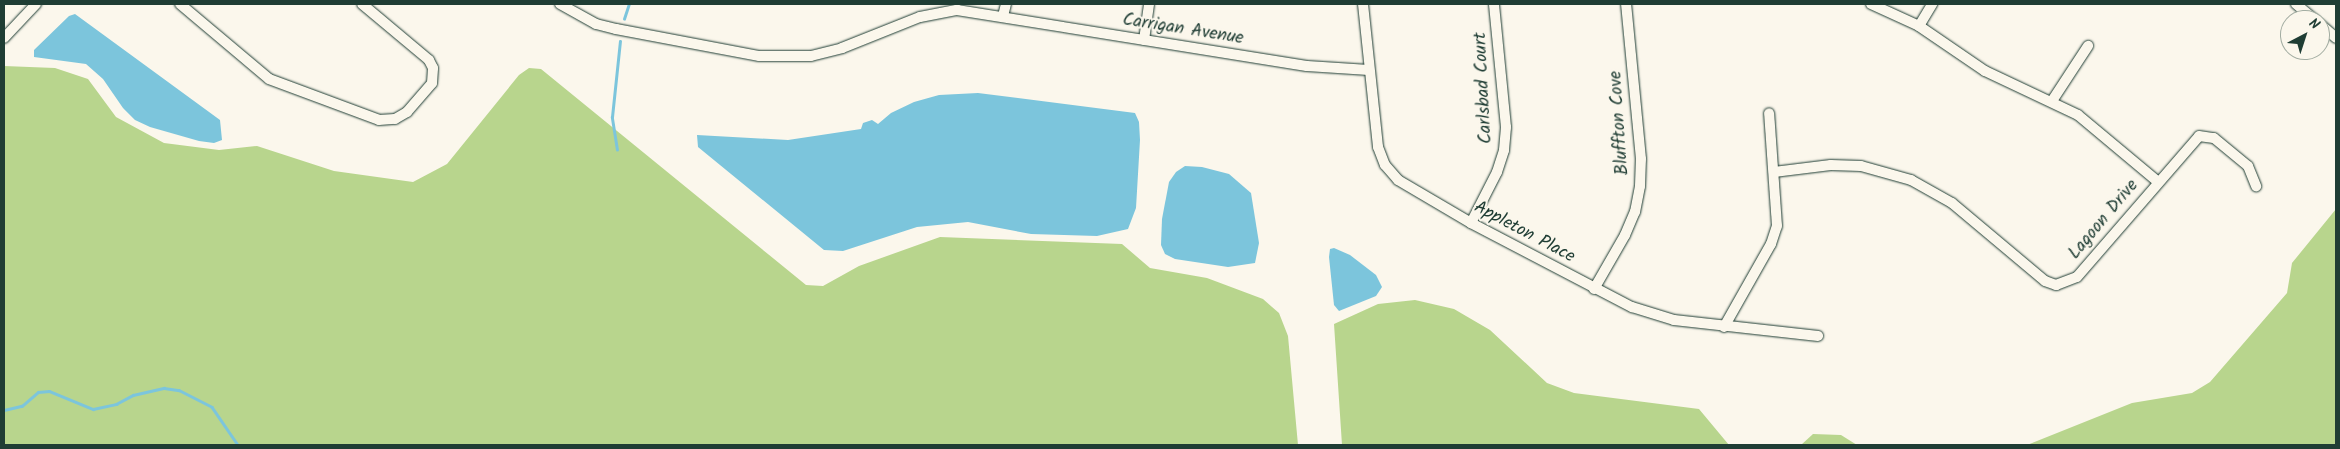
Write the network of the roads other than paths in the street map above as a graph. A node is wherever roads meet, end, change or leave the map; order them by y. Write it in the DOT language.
graph roads {
  1 [pos="36,4"];
  2 [pos="180,4"];
  3 [pos="362,4"];
  4 [pos="560,4"];
  5 [pos="1006,4"];
  6 [pos="1150,4"];
  7 [pos="1363,4"];
  8 [pos="1494,4"];
  9 [pos="1626,4"];
  10 [pos="1871,4"];
  11 [pos="1932,4"];
  12 [pos="1003,16"];
  13 [pos="1919,26"];
  14 [pos="4,38"];
  15 [pos="1144,40"];
  16 [pos="2088,46"];
  17 [pos="1369,70"];
  18 [pos="2052,101"];
  19 [pos="1769,113"];
  20 [pos="1774,172"];
  21 [pos="2158,182"];
  22 [pos="2256,186"];
  23 [pos="1471,223"];
  24 [pos="1594,289"];
  25 [pos="1724,327"];
  26 [pos="1818,336"];
  1 -- 14 [label="street"];
  2 -- 3 [label="street"];
  4 -- 12 [label="street, Carrigan Avenue"];
  5 -- 12 [label="street"];
  6 -- 15 [label="street"];
  7 -- 17 [label="street, Appleton Place"];
  8 -- 23 [label="street, Carlsbad Court"];
  9 -- 24 [label="street, Bluffton Cove"];
  10 -- 13 [label="street, Lagoon Drive"];
  11 -- 13 [label="street"];
  12 -- 15 [label="street, Carrigan Avenue"];
  13 -- 18 [label="street, Lagoon Drive"];
  15 -- 17 [label="street, Carrigan Avenue"];
  16 -- 18 [label="street"];
  17 -- 23 [label="street, Appleton Place"];
  18 -- 21 [label="street, Lagoon Drive"];
  19 -- 20 [label="street"];
  20 -- 21 [label="street, Lagoon Drive"];
  20 -- 25 [label="street"];
  21 -- 22 [label="street"];
  23 -- 24 [label="street, Appleton Place"];
  24 -- 25 [label="street, Appleton Place"];
  25 -- 26 [label="street, Appleton Place"];
}
